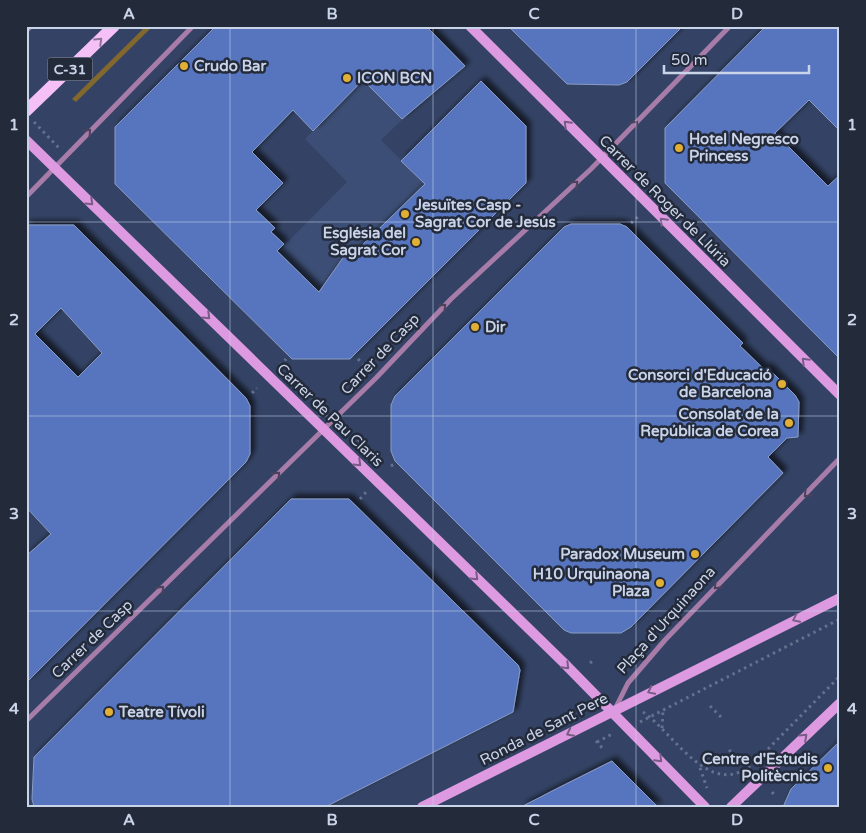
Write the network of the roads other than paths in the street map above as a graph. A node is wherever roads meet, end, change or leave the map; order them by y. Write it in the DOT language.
graph roads {
  1 [pos="31,26"];
  2 [pos="114,26"];
  3 [pos="192,26"];
  4 [pos="470,26"];
  5 [pos="730,26"];
  6 [pos="26,31"];
  7 [pos="29,116"];
  8 [pos="26,140"];
  9 [pos="601,159"];
  10 [pos="56,168"];
  11 [pos="26,197"];
  12 [pos="840,395"];
  13 [pos="324,429"];
  14 [pos="840,458"];
  15 [pos="840,598"];
  16 [pos="840,703"];
  17 [pos="613,712"];
  18 [pos="26,721"];
  19 [pos="422,807"];
  20 [pos="705,807"];
  21 [pos="731,807"];
  1 -- 6 [label="street"];
  7 -- 2 [label="main road, C-31, one-way"];
  10 -- 3 [label="street, one-way"];
  9 -- 4 [label="main road, Carrer de Roger de Llúria, one-way"];
  9 -- 5 [label="street, Carrer de Casp, one-way"];
  8 -- 10 [label="main road, Carrer de Pau Claris"];
  12 -- 9 [label="main road, Carrer de Roger de Llúria, one-way"];
  13 -- 9 [label="street, Carrer de Casp, one-way"];
  10 -- 11 [label="street"];
  10 -- 13 [label="main road, Carrer de Pau Claris, one-way"];
  13 -- 17 [label="main road, Carrer de Pau Claris, one-way"];
  18 -- 13 [label="street, Carrer de Casp, one-way"];
  14 -- 17 [label="street, Plaça d'Urquinaona, one-way"];
  15 -- 17 [label="main road, Ronda de Sant Pere, one-way"];
  21 -- 16 [label="main road, one-way"];
  17 -- 19 [label="main road, Ronda de Sant Pere, one-way"];
  17 -- 20 [label="main road, one-way"];
}
